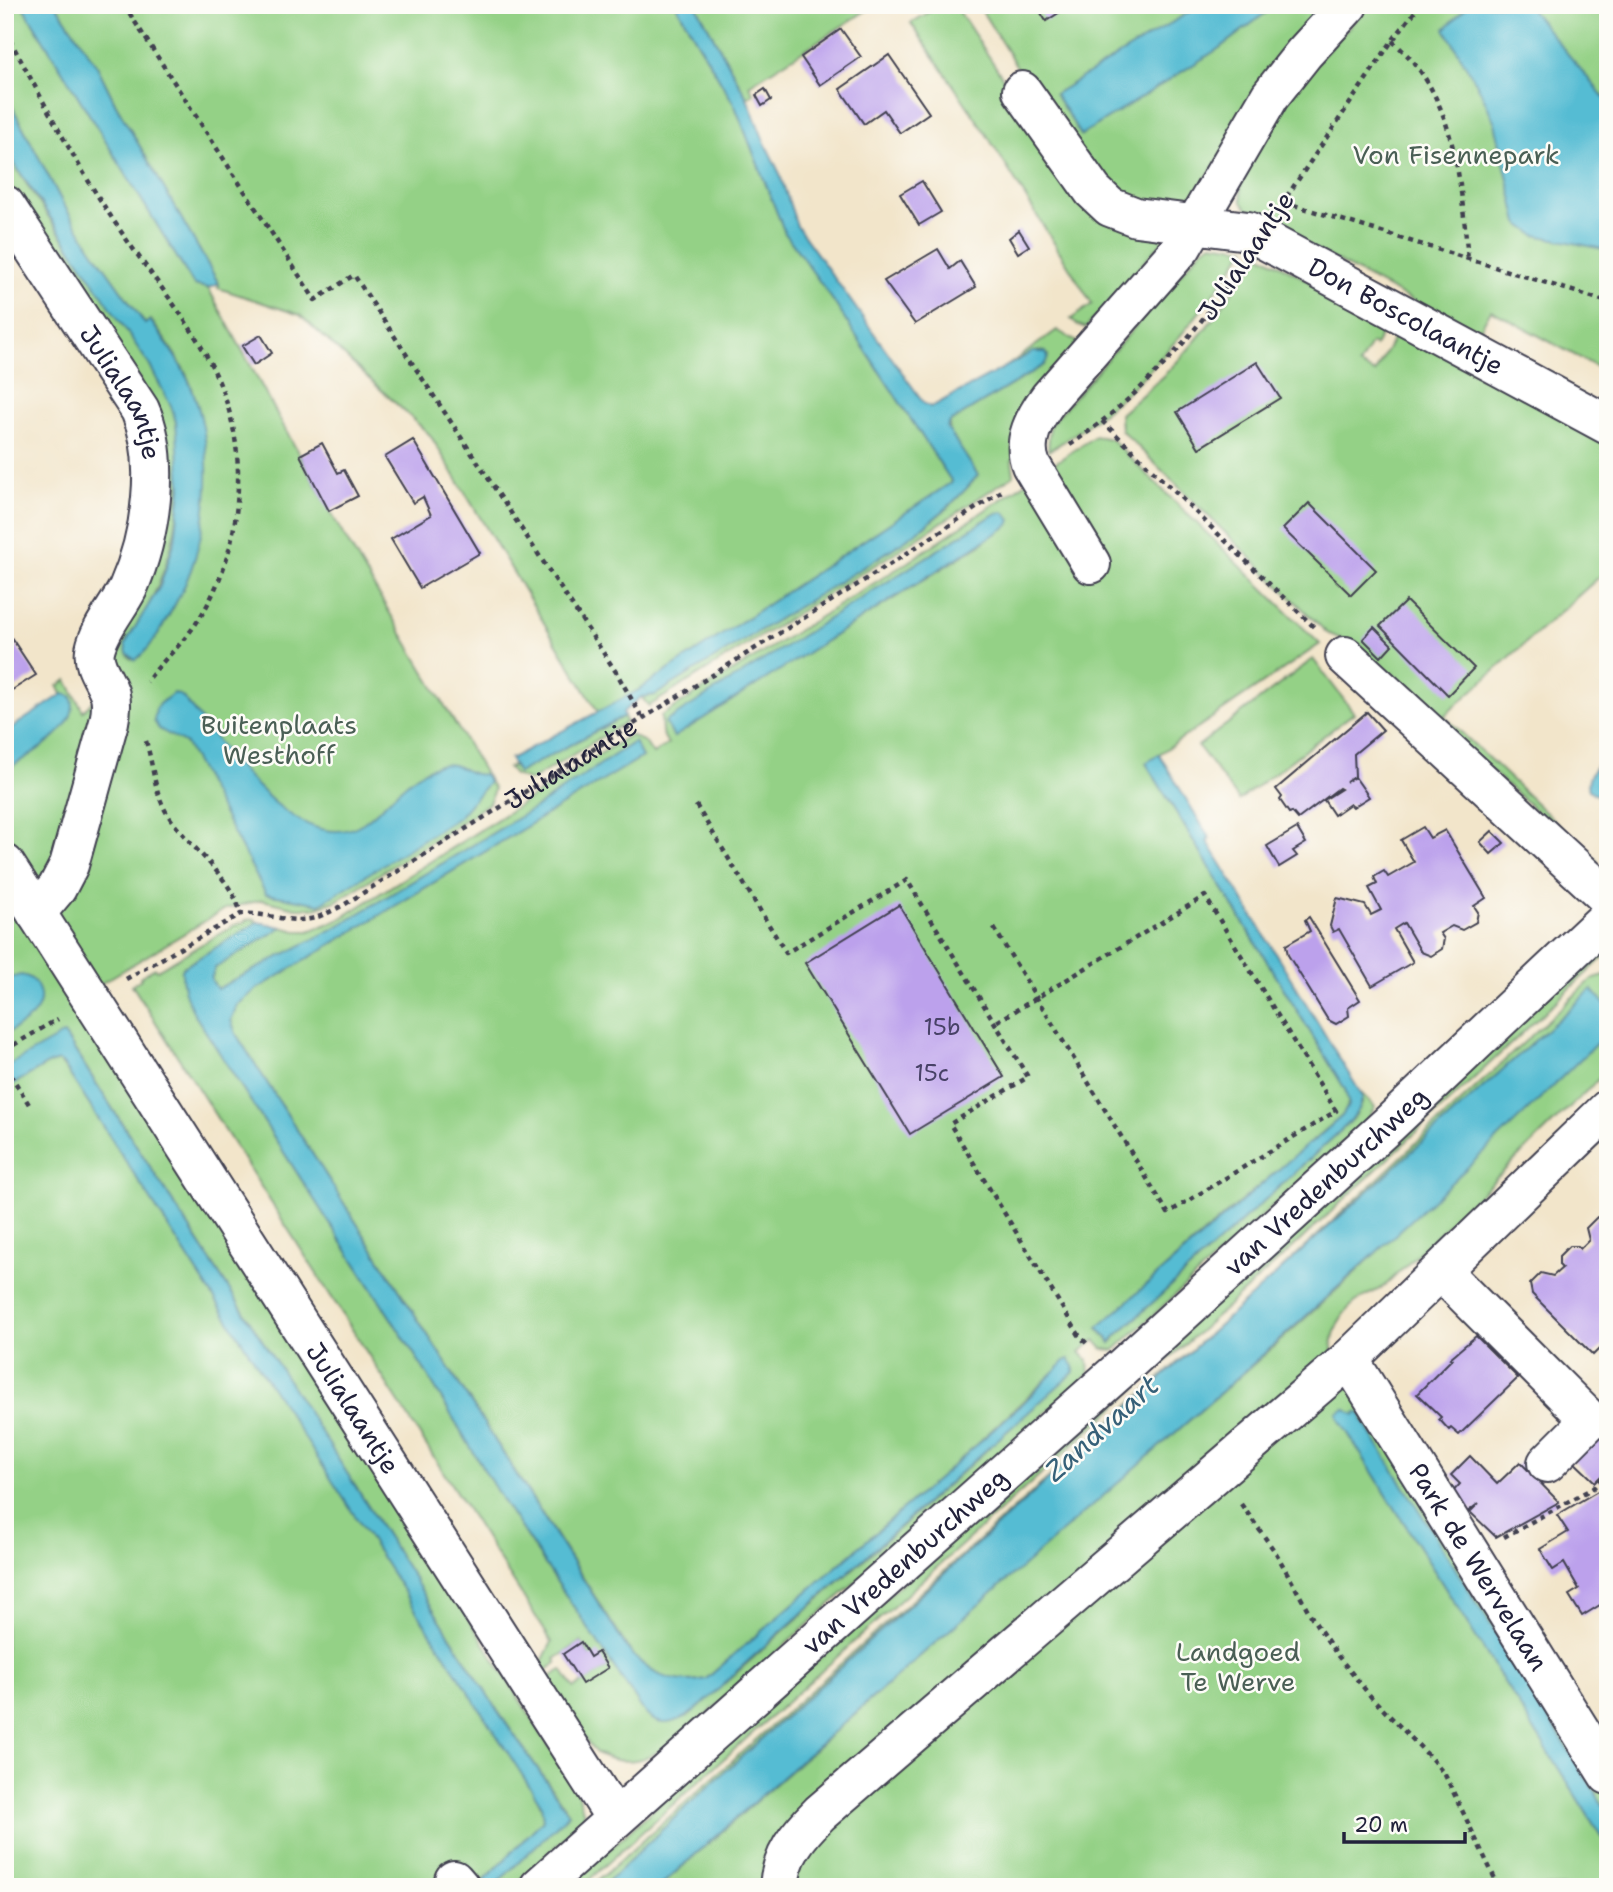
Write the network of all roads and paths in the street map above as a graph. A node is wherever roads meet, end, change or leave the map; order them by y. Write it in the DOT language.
graph roads {
  1 [pos="124,5"];
  2 [pos="1348,5"];
  3 [pos="1420,5"];
  4 [pos="1392,41"];
  5 [pos="1022,91"];
  6 [pos="1283,202"];
  7 [pos="5,205"];
  8 [pos="1195,226"];
  9 [pos="1260,238"];
  10 [pos="1468,260"];
  11 [pos="1608,302"];
  12 [pos="1102,421"];
  13 [pos="1608,425"];
  14 [pos="1034,470"];
  15 [pos="1091,565"];
  16 [pos="1345,656"];
  17 [pos="643,719"];
  18 [pos="696,805"];
  19 [pos="5,864"];
  20 [pos="1608,898"];
  21 [pos="36,913"];
  22 [pos="1608,917"];
  23 [pos="994,928"];
  24 [pos="1037,998"];
  25 [pos="91,999"];
  26 [pos="995,1023"];
  27 [pos="5,1050"];
  28 [pos="5,1066"];
  29 [pos="30,1106"];
  30 [pos="1608,1109"];
  31 [pos="1441,1271"];
  32 [pos="1349,1359"];
  33 [pos="1114,1375"];
  34 [pos="1547,1463"];
  35 [pos="1216,1474"];
  36 [pos="1608,1474"];
  37 [pos="1471,1555"];
  38 [pos="1608,1775"];
  39 [pos="614,1818"];
  40 [pos="539,1887"];
  41 [pos="779,1887"];
  42 [pos="1499,1887"];
  1 -- 17 [label="path"];
  2 -- 8 [label="street"];
  3 -- 4 [label="path, Julialaantje"];
  4 -- 6 [label="path, Julialaantje"];
  4 -- 10 [label="path"];
  5 -- 8 [label="street"];
  6 -- 9 [label="path, Julialaantje"];
  6 -- 10 [label="path"];
  7 -- 21 [label="street, Julialaantje"];
  8 -- 9 [label="street, Don Boscolaantje"];
  8 -- 14 [label="street"];
  9 -- 12 [label="path, Julialaantje"];
  9 -- 13 [label="street, Don Boscolaantje"];
  10 -- 11 [label="path"];
  12 -- 14 [label="path, Julialaantje"];
  12 -- 16 [label="path"];
  14 -- 15 [label="street"];
  14 -- 17 [label="path, Julialaantje"];
  16 -- 20 [label="street"];
  17 -- 25 [label="path, Julialaantje"];
  18 -- 26 [label="path"];
  19 -- 21 [label="street, Julialaantje"];
  21 -- 25 [label="street, Julialaantje"];
  22 -- 33 [label="street, van Vredenburchweg"];
  23 -- 24 [label="path"];
  24 -- 24 [label="path"];
  24 -- 26 [label="path"];
  25 -- 27 [label="path, Julialaantje"];
  25 -- 39 [label="street, Julialaantje"];
  26 -- 33 [label="path"];
  28 -- 29 [label="path"];
  30 -- 31 [label="street"];
  31 -- 32 [label="street"];
  31 -- 34 [label="street"];
  32 -- 35 [label="street"];
  32 -- 37 [label="street, Park de Wervelaan"];
  33 -- 39 [label="street, van Vredenburchweg"];
  35 -- 41 [label="street"];
  35 -- 42 [label="path"];
  36 -- 37 [label="path"];
  37 -- 38 [label="street, Park de Wervelaan"];
  39 -- 40 [label="street, van Vredenburchweg"];
}
